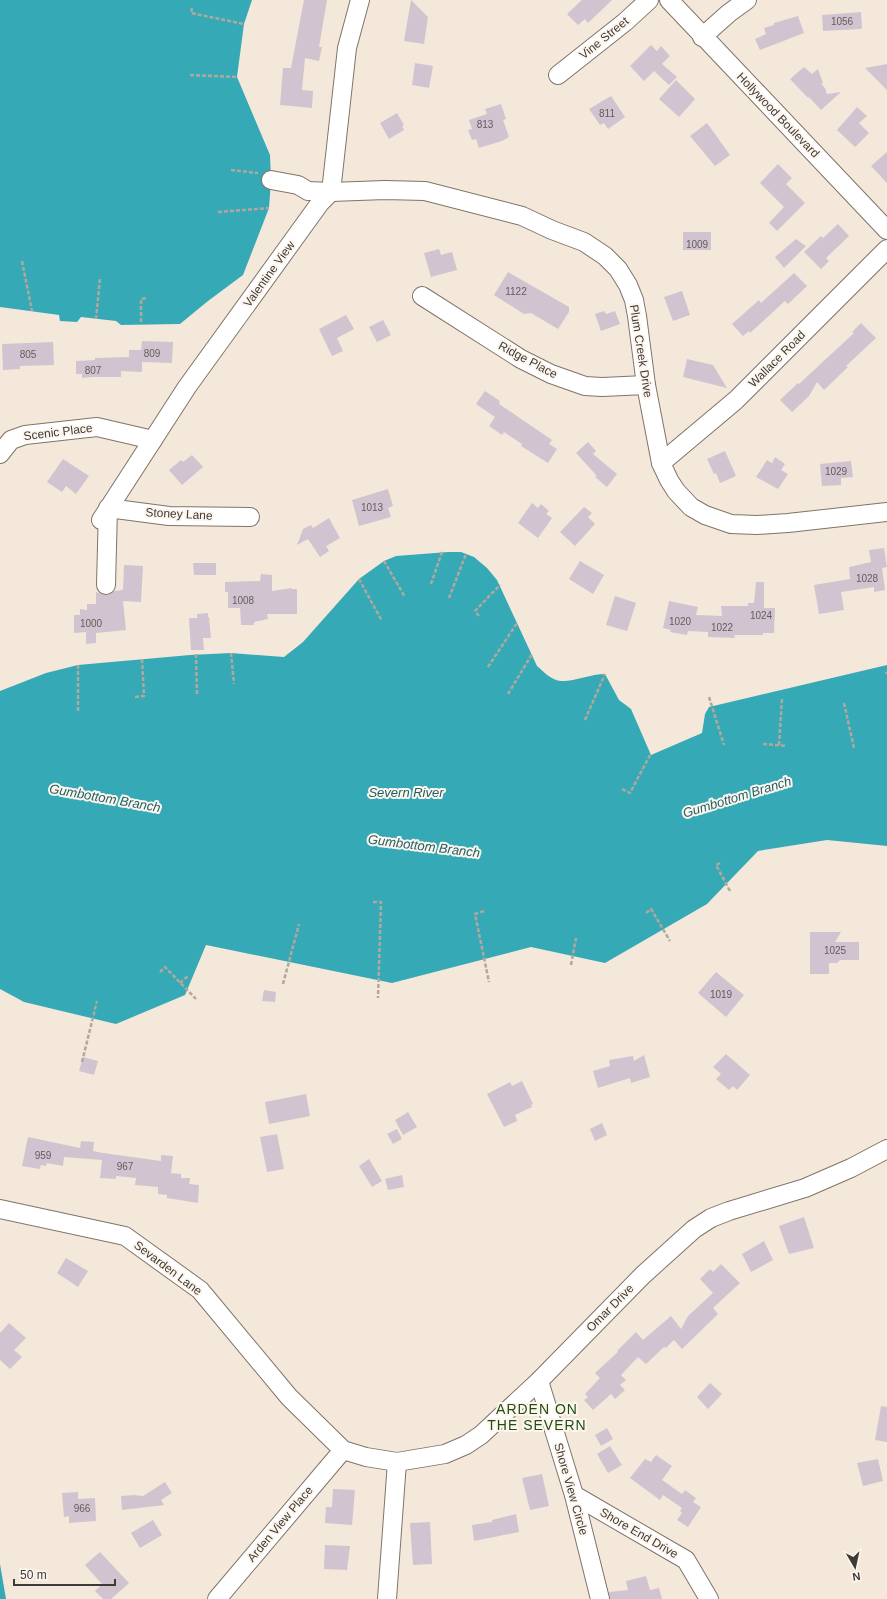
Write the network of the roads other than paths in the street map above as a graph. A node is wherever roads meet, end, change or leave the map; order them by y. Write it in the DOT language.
graph roads {
  1 [pos="360,0"];
  2 [pos="649,0"];
  3 [pos="669,0"];
  4 [pos="747,0"];
  5 [pos="702,37"];
  6 [pos="558,75"];
  7 [pos="267,177"];
  8 [pos="331,192"];
  9 [pos="887,230"];
  10 [pos="887,249"];
  11 [pos="422,296"];
  12 [pos="646,385"];
  13 [pos="152,440"];
  14 [pos="0,454"];
  15 [pos="661,463"];
  16 [pos="887,512"];
  17 [pos="104,514"];
  18 [pos="250,517"];
  19 [pos="106,585"];
  20 [pos="887,1149"];
  21 [pos="0,1209"];
  22 [pos="539,1380"];
  23 [pos="343,1450"];
  24 [pos="397,1462"];
  25 [pos="574,1495"];
  26 [pos="217,1599"];
  27 [pos="387,1599"];
  28 [pos="600,1599"];
  29 [pos="709,1599"];
  1 -- 8 [label="street"];
  2 -- 6 [label="street, Vine Street"];
  3 -- 5 [label="street, Hollywood Boulevard"];
  4 -- 5 [label="street"];
  5 -- 9 [label="street, Hollywood Boulevard"];
  7 -- 8 [label="street, Plum Creek Drive"];
  8 -- 12 [label="street, Plum Creek Drive"];
  8 -- 13 [label="street, Valentine View"];
  10 -- 15 [label="street, Wallace Road"];
  11 -- 12 [label="street, Ridge Place"];
  12 -- 15 [label="street, Plum Creek Drive"];
  13 -- 14 [label="street, Scenic Place"];
  13 -- 17 [label="street, Valentine View"];
  15 -- 16 [label="street, Plum Creek Drive"];
  17 -- 18 [label="street, Stoney Lane"];
  17 -- 19 [label="street"];
  20 -- 22 [label="street, Omar Drive"];
  21 -- 23 [label="street, Sevarden Lane"];
  22 -- 24 [label="street, Omar Drive"];
  22 -- 25 [label="street, Shore View Circle"];
  23 -- 24 [label="street, Omar Drive"];
  23 -- 26 [label="street, Arden View Place"];
  24 -- 27 [label="street"];
  25 -- 28 [label="street, Shore View Circle"];
  25 -- 29 [label="street, Shore End Drive"];
}
